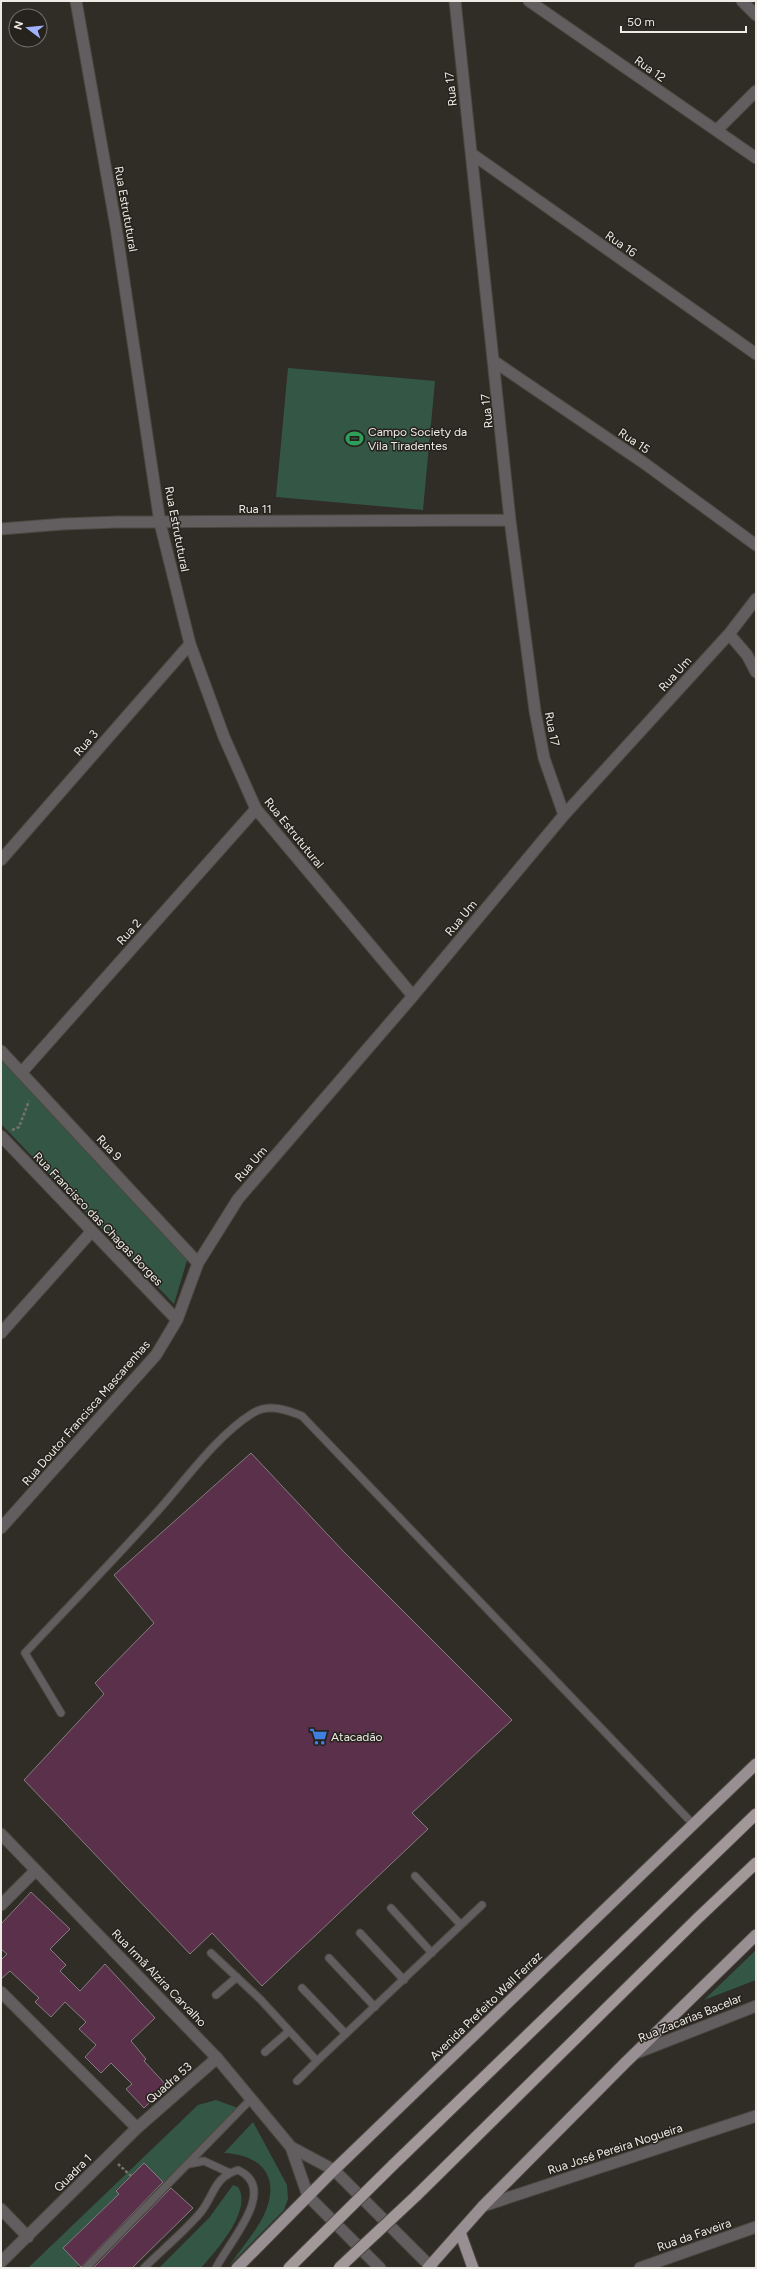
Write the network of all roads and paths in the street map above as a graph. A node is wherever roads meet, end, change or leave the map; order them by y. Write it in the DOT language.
graph roads {
  1 [pos="76,1"];
  2 [pos="455,1"];
  3 [pos="529,1"];
  4 [pos="742,1"];
  5 [pos="756,15"];
  6 [pos="756,91"];
  7 [pos="717,130"];
  8 [pos="472,154"];
  9 [pos="756,158"];
  10 [pos="756,354"];
  11 [pos="495,362"];
  12 [pos="510,520"];
  13 [pos="160,523"];
  14 [pos="1,529"];
  15 [pos="756,545"];
  16 [pos="756,599"];
  17 [pos="729,634"];
  18 [pos="190,644"];
  19 [pos="756,672"];
  20 [pos="256,809"];
  21 [pos="564,815"];
  22 [pos="1,860"];
  23 [pos="413,996"];
  24 [pos="1,1051"];
  25 [pos="21,1073"];
  26 [pos="33,1086"];
  27 [pos="3,1141"];
  28 [pos="92,1231"];
  29 [pos="198,1263"];
  30 [pos="177,1320"];
  31 [pos="1,1333"];
  32 [pos="1,1528"];
  33 [pos="61,1713"];
  34 [pos="756,1764"];
  35 [pos="756,1814"];
  36 [pos="693,1824"];
  37 [pos="1,1834"];
  38 [pos="756,1864"];
  39 [pos="35,1871"];
  40 [pos="415,1876"];
  41 [pos="1,1905"];
  42 [pos="482,1905"];
  43 [pos="391,1908"];
  44 [pos="461,1925"];
  45 [pos="360,1933"];
  46 [pos="756,1935"];
  47 [pos="211,1953"];
  48 [pos="432,1953"];
  49 [pos="329,1958"];
  50 [pos="237,1977"];
  51 [pos="404,1980"];
  52 [pos="302,1988"];
  53 [pos="1,1992"];
  54 [pos="216,1995"];
  55 [pos="756,2006"];
  56 [pos="375,2007"];
  57 [pos="289,2031"];
  58 [pos="346,2034"];
  59 [pos="265,2052"];
  60 [pos="633,2054"];
  61 [pos="217,2058"];
  62 [pos="317,2061"];
  63 [pos="297,2081"];
  64 [pos="251,2099"];
  65 [pos="756,2116"];
  66 [pos="137,2128"];
  67 [pos="291,2147"];
  68 [pos="189,2164"];
  69 [pos="334,2170"];
  70 [pos="230,2173"];
  71 [pos="308,2196"];
  72 [pos="483,2206"];
  73 [pos="1,2209"];
  74 [pos="756,2228"];
  75 [pos="460,2232"];
  76 [pos="28,2237"];
  77 [pos="1,2262"];
  78 [pos="430,2267"];
  79 [pos="86,2268"];
  80 [pos="144,2268"];
  81 [pos="216,2268"];
  82 [pos="237,2268"];
  83 [pos="289,2268"];
  84 [pos="339,2268"];
  85 [pos="380,2268"];
  86 [pos="473,2268"];
  87 [pos="640,2268"];
  1 -- 13 [label="street, Rua Estrututural"];
  2 -- 8 [label="street, Rua 17"];
  3 -- 7 [label="street, Rua 12"];
  4 -- 5 [label="street"];
  6 -- 7 [label="street"];
  7 -- 9 [label="street, Rua 12"];
  8 -- 10 [label="street, Rua 16"];
  8 -- 11 [label="street, Rua 17"];
  11 -- 12 [label="street, Rua 17"];
  11 -- 15 [label="street, Rua 15"];
  12 -- 13 [label="street, Rua 11"];
  12 -- 21 [label="street, Rua 17"];
  13 -- 14 [label="street, Rua 11"];
  13 -- 18 [label="street, Rua Estrututural"];
  16 -- 17 [label="street, Rua Um"];
  17 -- 19 [label="street"];
  17 -- 21 [label="street, Rua Um"];
  18 -- 20 [label="street, Rua Estrututural"];
  18 -- 22 [label="street, Rua 3"];
  20 -- 23 [label="street, Rua Estrututural"];
  20 -- 25 [label="street, Rua 2"];
  21 -- 23 [label="street, Rua Um"];
  23 -- 29 [label="street, Rua Um"];
  24 -- 25 [label="street, Rua 9"];
  25 -- 26 [label="street, Rua 9"];
  26 -- 27 [label="path"];
  26 -- 29 [label="street, Rua 9"];
  27 -- 28 [label="street, Rua Francisco das Chagas Borges"];
  28 -- 30 [label="street, Rua Francisco das Chagas Borges"];
  28 -- 31 [label="street"];
  29 -- 30 [label="street, Rua Doutor Francisca Mascarenhas"];
  30 -- 32 [label="street, Rua Doutor Francisca Mascarenhas"];
  33 -- 36 [label="lane"];
  34 -- 36 [label="main road, Avenida Prefeito Wall Ferraz"];
  35 -- 83 [label="highway, bridge"];
  36 -- 69 [label="main road, Avenida Prefeito Wall Ferraz"];
  37 -- 39 [label="street, Rua Irmã Alzira Carvalho"];
  38 -- 84 [label="highway, bridge"];
  39 -- 41 [label="street"];
  39 -- 61 [label="street, Rua Irmã Alzira Carvalho"];
  40 -- 44 [label="lane"];
  42 -- 44 [label="lane"];
  43 -- 48 [label="lane"];
  44 -- 48 [label="lane"];
  45 -- 51 [label="lane"];
  46 -- 60 [label="main road"];
  47 -- 50 [label="lane"];
  48 -- 51 [label="lane"];
  49 -- 56 [label="lane"];
  50 -- 54 [label="lane"];
  50 -- 57 [label="lane"];
  51 -- 56 [label="lane"];
  52 -- 58 [label="lane"];
  53 -- 66 [label="street"];
  55 -- 60 [label="street, Rua Zacarias Bacelar"];
  56 -- 58 [label="lane"];
  57 -- 59 [label="lane"];
  57 -- 62 [label="lane"];
  58 -- 62 [label="lane"];
  60 -- 72 [label="main road"];
  61 -- 64 [label="street, Rua Irmã Alzira Carvalho"];
  61 -- 66 [label="street, Quadra 53"];
  62 -- 63 [label="lane"];
  64 -- 67 [label="street, Rua Irmã Alzira Carvalho"];
  64 -- 68 [label="lane"];
  65 -- 72 [label="street, Rua José Pereira Nogueira"];
  66 -- 76 [label="street, Quadra 1"];
  67 -- 69 [label="street, Rua Irmã Alzira Carvalho"];
  67 -- 71 [label="street, Rua Irmã Alzira Carvalho"];
  68 -- 70 [label="lane"];
  68 -- 79 [label="lane"];
  69 -- 71 [label="main road, Avenida Prefeito Wall Ferraz"];
  69 -- 78 [label="street, Rua Irmã Alzira Carvalho"];
  70 -- 80 [label="lane"];
  70 -- 81 [label="lane"];
  71 -- 82 [label="main road, Avenida Prefeito Wall Ferraz"];
  71 -- 85 [label="street, Rua Irmã Alzira Carvalho"];
  72 -- 75 [label="main road"];
  73 -- 76 [label="street"];
  74 -- 87 [label="street, Rua da Faveira"];
  75 -- 78 [label="main road"];
  75 -- 86 [label="main road"];
  76 -- 77 [label="street, Quadra 1"];
}
